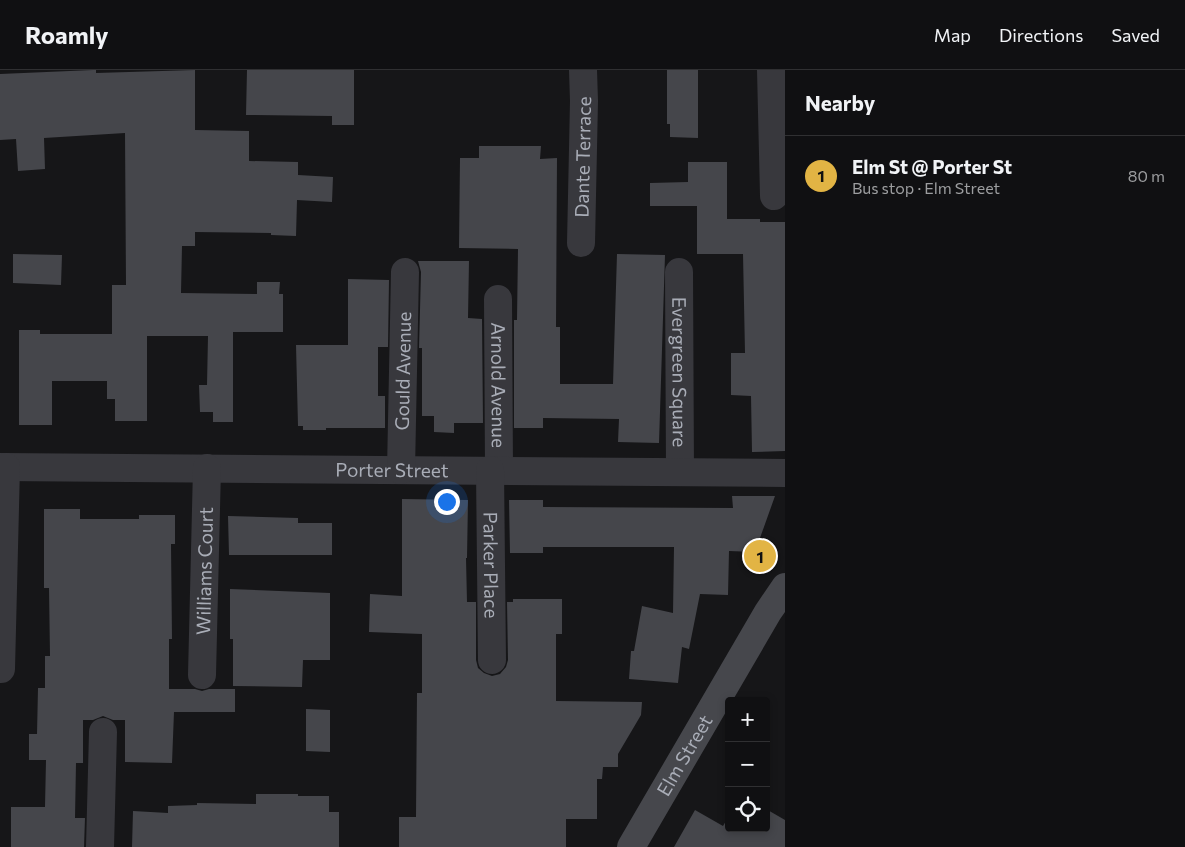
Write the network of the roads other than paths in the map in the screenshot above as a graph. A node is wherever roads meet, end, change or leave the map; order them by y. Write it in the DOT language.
graph roads {
  1 [pos="583,70"];
  2 [pos="771,70"];
  3 [pos="774,196"];
  4 [pos="581,244"];
  5 [pos="405,272"];
  6 [pos="679,272"];
  7 [pos="498,300"];
  8 [pos="3,467"];
  9 [pos="207,468"];
  10 [pos="401,470"];
  11 [pos="494,470"];
  12 [pos="680,472"];
  13 [pos="785,473"];
  14 [pos="785,587"];
  15 [pos="492,660"];
  16 [pos="1,669"];
  17 [pos="202,675"];
  18 [pos="103,732"];
  19 [pos="100,847"];
  20 [pos="631,847"];
  1 -- 4 [label="street, Dante Terrace"];
  2 -- 3 [label="street"];
  5 -- 10 [label="street, Gould Avenue"];
  6 -- 12 [label="street, Evergreen Square"];
  7 -- 11 [label="street, Arnold Avenue"];
  8 -- 9 [label="street, Porter Street"];
  8 -- 16 [label="street"];
  9 -- 10 [label="street, Porter Street"];
  9 -- 17 [label="street, Williams Court"];
  10 -- 11 [label="street, Porter Street"];
  11 -- 12 [label="street, Porter Street"];
  11 -- 15 [label="street, Parker Place"];
  12 -- 13 [label="street, Porter Street"];
  14 -- 20 [label="main road, Elm Street"];
  18 -- 19 [label="street"];
}
